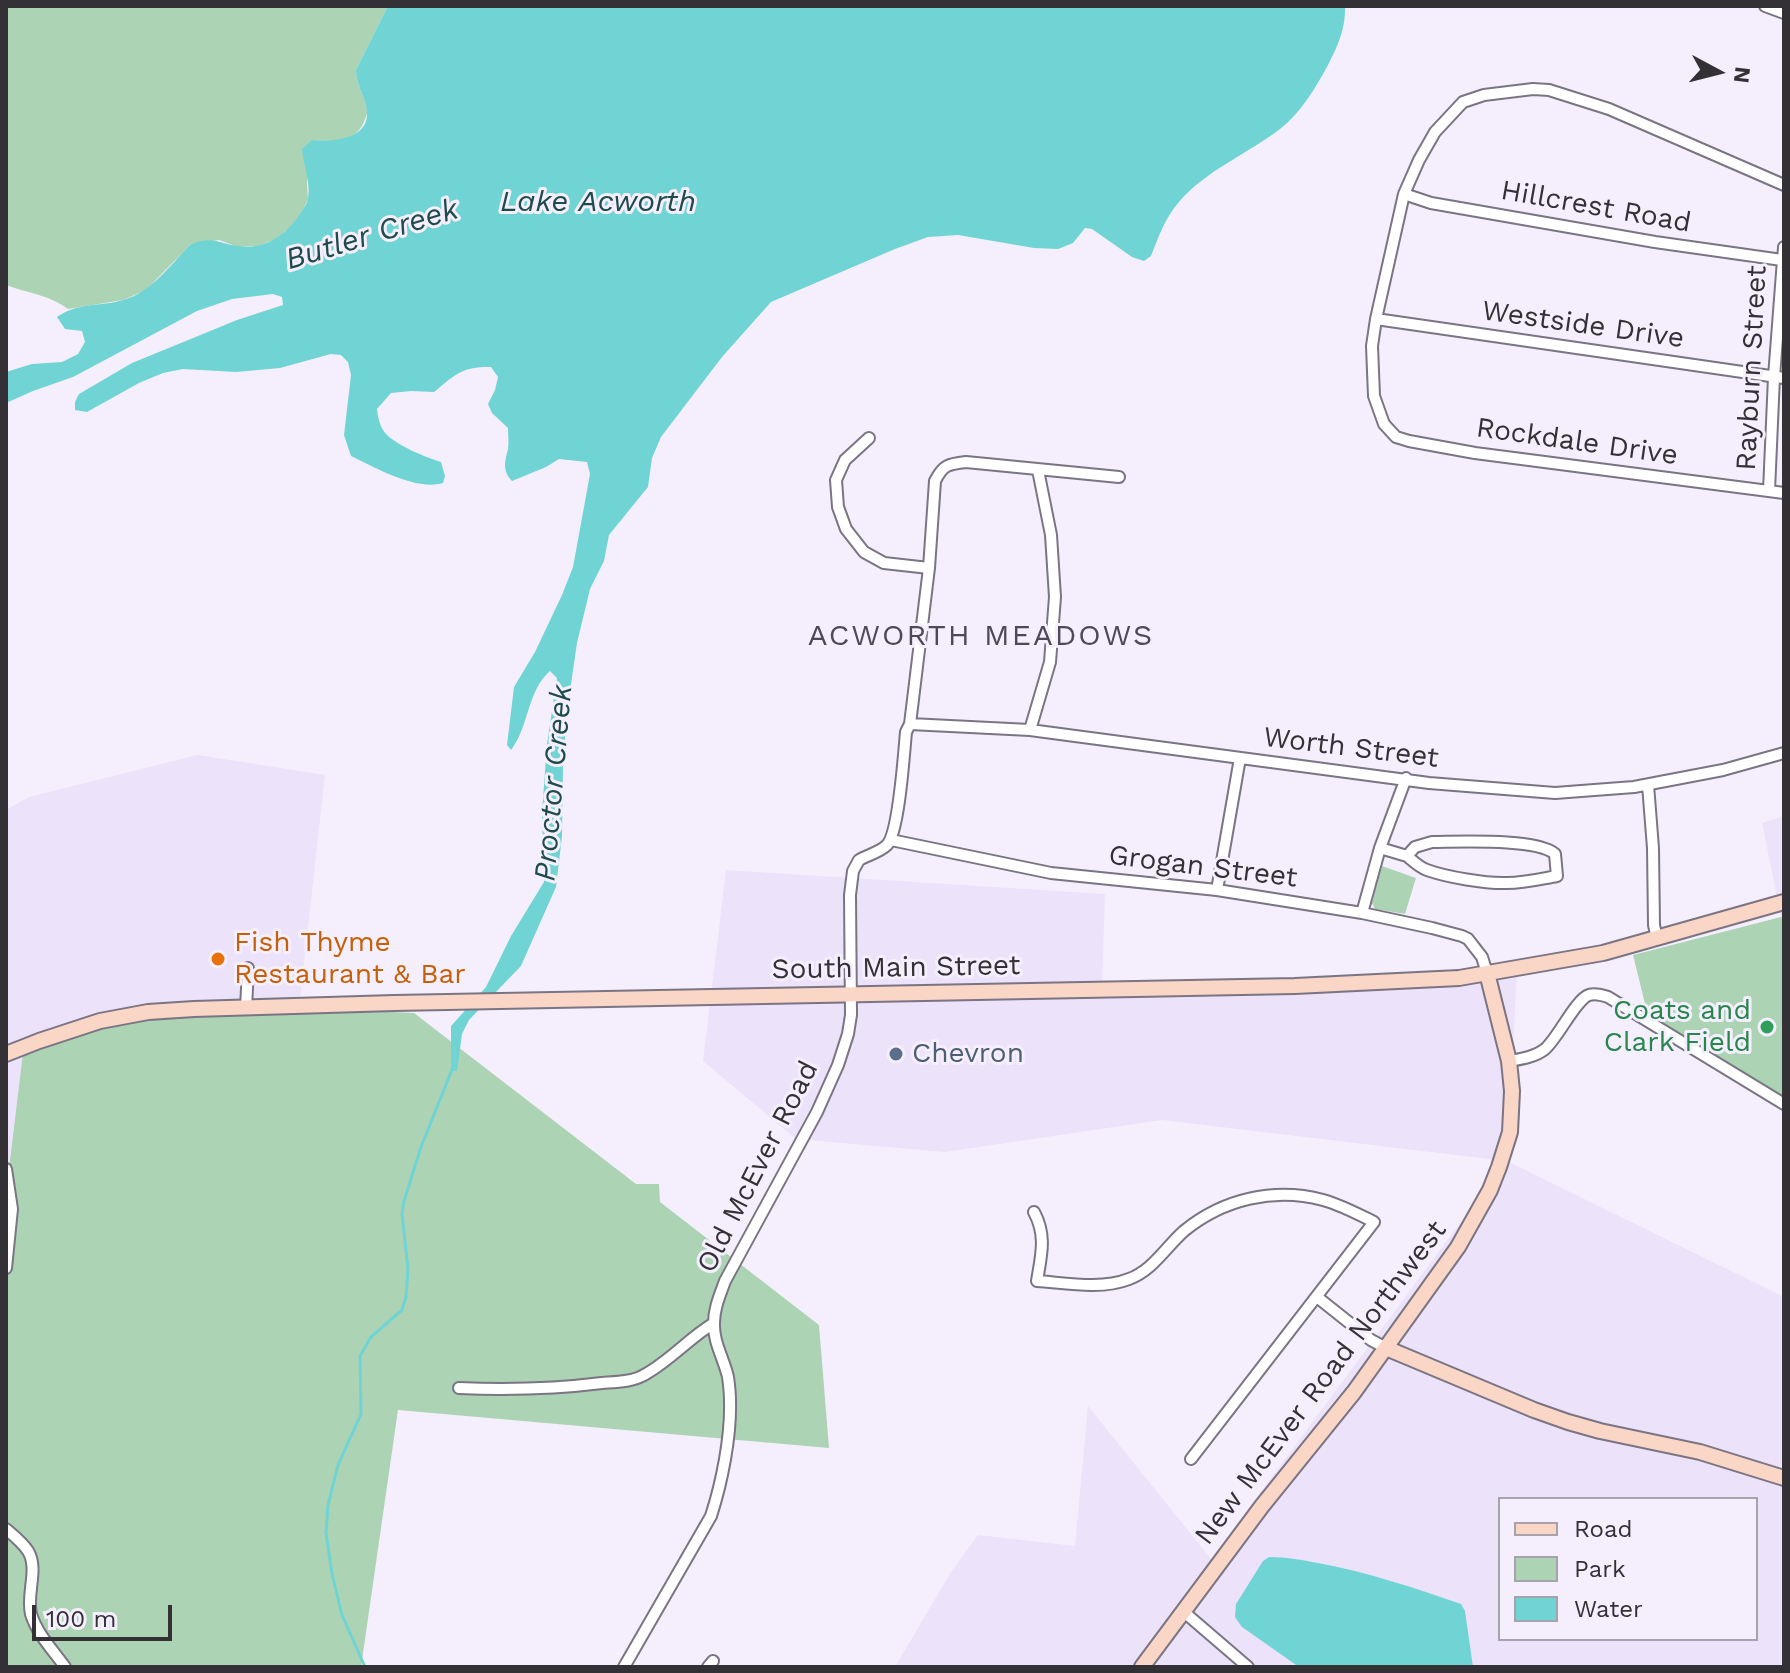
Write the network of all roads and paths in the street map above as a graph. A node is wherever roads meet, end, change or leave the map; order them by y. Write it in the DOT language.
graph roads {
  1 [pos="1765,6"];
  2 [pos="1784,13"];
  3 [pos="1784,185"];
  4 [pos="1404,194"];
  5 [pos="1784,247"];
  6 [pos="1782,260"];
  7 [pos="1376,319"];
  8 [pos="1779,377"];
  9 [pos="869,438"];
  10 [pos="1038,470"];
  11 [pos="1119,477"];
  12 [pos="1769,491"];
  13 [pos="1784,493"];
  14 [pos="929,568"];
  15 [pos="910,724"];
  16 [pos="1030,730"];
  17 [pos="1784,753"];
  18 [pos="1240,758"];
  19 [pos="1406,778"];
  20 [pos="1648,785"];
  21 [pos="891,840"];
  22 [pos="1380,848"];
  23 [pos="1407,856"];
  24 [pos="1217,890"];
  25 [pos="1784,902"];
  26 [pos="1362,913"];
  27 [pos="1657,939"];
  28 [pos="248,968"];
  29 [pos="1487,973"];
  30 [pos="852,995"];
  31 [pos="246,1008"];
  32 [pos="6,1054"];
  33 [pos="1509,1061"];
  34 [pos="1784,1104"];
  35 [pos="6,1169"];
  36 [pos="1034,1212"];
  37 [pos="6,1268"];
  38 [pos="1317,1297"];
  39 [pos="714,1323"];
  40 [pos="1386,1348"];
  41 [pos="459,1388"];
  42 [pos="1191,1459"];
  43 [pos="1784,1478"];
  44 [pos="6,1529"];
  45 [pos="1184,1612"];
  46 [pos="65,1667"];
  47 [pos="624,1667"];
  48 [pos="1142,1667"];
  49 [pos="1248,1667"];
  1 -- 2 [label="street"];
  3 -- 4 [label="street"];
  4 -- 6 [label="street, Hillcrest Road"];
  4 -- 7 [label="street"];
  5 -- 6 [label="street, Rayburn Street"];
  6 -- 8 [label="street, Rayburn Street"];
  7 -- 8 [label="street, Westside Drive"];
  7 -- 12 [label="street, Rockdale Drive"];
  8 -- 12 [label="street, Rayburn Street"];
  9 -- 14 [label="street"];
  10 -- 11 [label="street"];
  10 -- 14 [label="street"];
  10 -- 16 [label="street"];
  12 -- 13 [label="street, Rockdale Drive"];
  14 -- 15 [label="street"];
  15 -- 16 [label="street, Worth Street"];
  15 -- 21 [label="street"];
  16 -- 18 [label="street, Worth Street"];
  17 -- 20 [label="street, Worth Street"];
  18 -- 19 [label="street, Worth Street"];
  18 -- 24 [label="street"];
  19 -- 20 [label="street, Worth Street"];
  19 -- 22 [label="street"];
  20 -- 27 [label="street"];
  21 -- 24 [label="street, Grogan Street"];
  21 -- 30 [label="street, Old McEver Road"];
  22 -- 23 [label="street"];
  22 -- 26 [label="street"];
  23 -- 23 [label="street"];
  24 -- 26 [label="street, Grogan Street"];
  25 -- 27 [label="main road, South Main Street"];
  26 -- 29 [label="street, Grogan Street"];
  27 -- 29 [label="main road, South Main Street"];
  28 -- 31 [label="street"];
  29 -- 30 [label="main road, South Main Street"];
  29 -- 33 [label="main road, New McEver Road Northwest"];
  30 -- 31 [label="main road, South Main Street"];
  30 -- 39 [label="street, Old McEver Road"];
  31 -- 32 [label="main road, South Main Street"];
  33 -- 34 [label="street"];
  33 -- 40 [label="main road, New McEver Road Northwest"];
  35 -- 37 [label="street"];
  36 -- 38 [label="street"];
  38 -- 40 [label="street"];
  38 -- 42 [label="street"];
  39 -- 41 [label="street"];
  39 -- 47 [label="street, Old McEver Road"];
  40 -- 43 [label="main road"];
  40 -- 45 [label="main road, New McEver Road Northwest"];
  44 -- 46 [label="street"];
  45 -- 48 [label="main road, New McEver Road Northwest"];
  45 -- 49 [label="street"];
}
